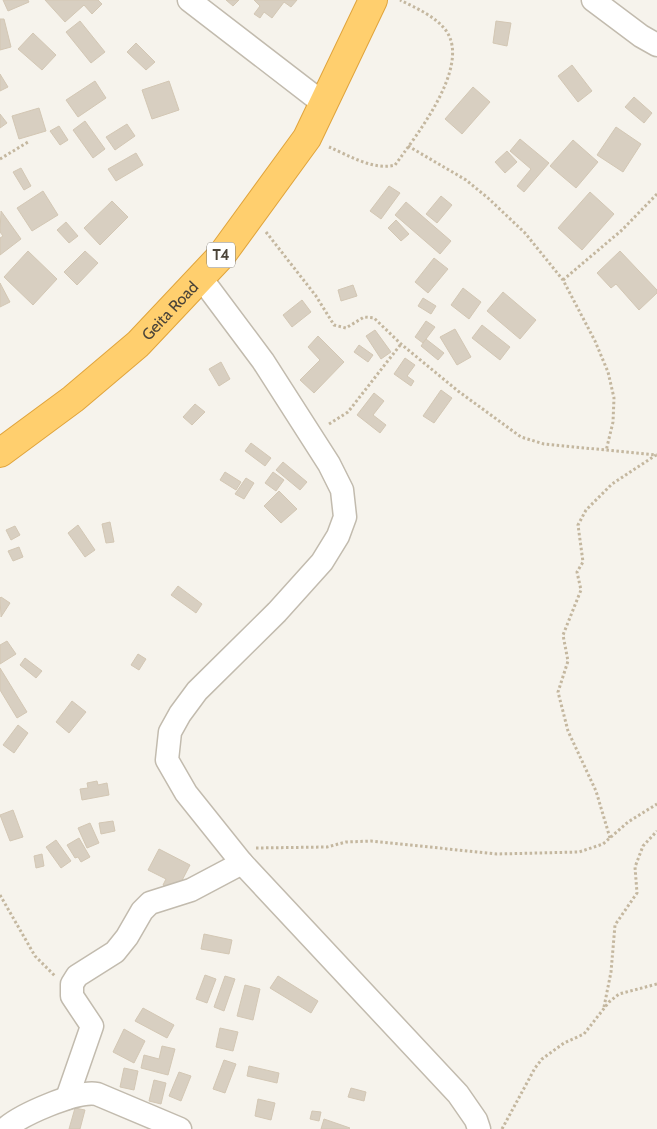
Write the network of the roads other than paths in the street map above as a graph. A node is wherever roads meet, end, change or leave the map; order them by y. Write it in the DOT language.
graph roads {
  1 [pos="189,0"];
  2 [pos="373,0"];
  3 [pos="593,0"];
  4 [pos="657,45"];
  5 [pos="324,104"];
  6 [pos="201,278"];
  7 [pos="0,453"];
  8 [pos="237,856"];
  9 [pos="67,1098"];
  10 [pos="5,1129"];
  11 [pos="180,1129"];
  12 [pos="479,1129"];
  1 -- 5 [label="street"];
  2 -- 5 [label="highway, Geita Road / T4"];
  3 -- 4 [label="street"];
  5 -- 6 [label="highway, Geita Road / T4"];
  6 -- 7 [label="highway, Geita Road / T4"];
  6 -- 8 [label="street"];
  8 -- 9 [label="street"];
  8 -- 12 [label="street"];
  9 -- 10 [label="street"];
  9 -- 11 [label="street"];
}
